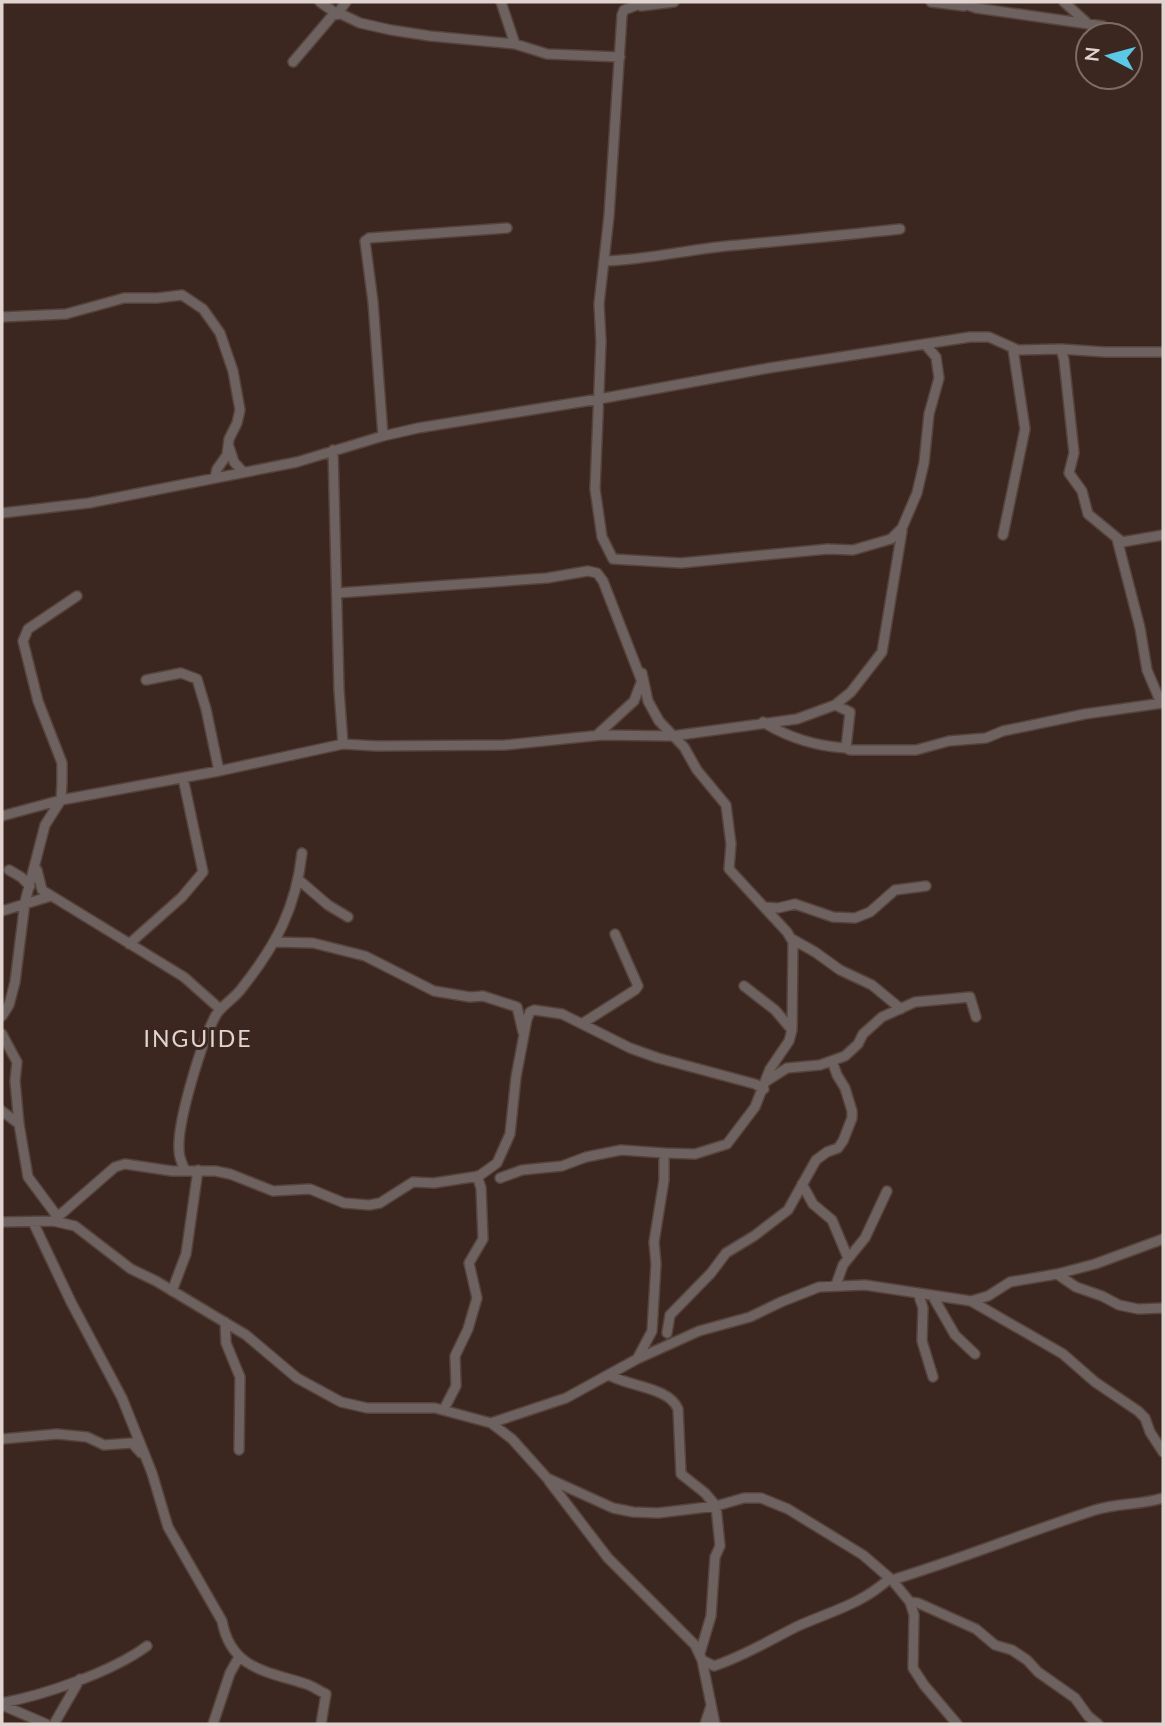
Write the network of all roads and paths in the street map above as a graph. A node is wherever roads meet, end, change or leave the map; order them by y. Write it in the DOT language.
graph roads {
  1 [pos="320,2"];
  2 [pos="346,2"];
  3 [pos="501,2"];
  4 [pos="645,2"];
  5 [pos="674,2"];
  6 [pos="931,2"];
  7 [pos="959,2"];
  8 [pos="1064,2"];
  9 [pos="630,8"];
  10 [pos="976,8"];
  11 [pos="337,14"];
  12 [pos="1074,21"];
  13 [pos="1085,21"];
  14 [pos="515,44"];
  15 [pos="620,57"];
  16 [pos="293,62"];
  17 [pos="507,228"];
  18 [pos="900,229"];
  19 [pos="604,261"];
  20 [pos="2,317"];
  21 [pos="925,344"];
  22 [pos="1013,349"];
  23 [pos="1061,349"];
  24 [pos="1163,352"];
  25 [pos="599,399"];
  26 [pos="383,436"];
  27 [pos="228,446"];
  28 [pos="333,450"];
  29 [pos="243,472"];
  30 [pos="215,477"];
  31 [pos="2,513"];
  32 [pos="902,528"];
  33 [pos="1003,535"];
  34 [pos="1163,535"];
  35 [pos="1117,539"];
  36 [pos="337,593"];
  37 [pos="77,597"];
  38 [pos="146,680"];
  39 [pos="642,680"];
  40 [pos="851,692"];
  41 [pos="1162,703"];
  42 [pos="835,705"];
  43 [pos="850,712"];
  44 [pos="763,722"];
  45 [pos="596,736"];
  46 [pos="672,736"];
  47 [pos="343,744"];
  48 [pos="846,748"];
  49 [pos="219,771"];
  50 [pos="183,778"];
  51 [pos="61,800"];
  52 [pos="2,816"];
  53 [pos="303,852"];
  54 [pos="36,864"];
  55 [pos="9,870"];
  56 [pos="299,880"];
  57 [pos="30,886"];
  58 [pos="926,886"];
  59 [pos="51,896"];
  60 [pos="25,902"];
  61 [pos="764,907"];
  62 [pos="2,911"];
  63 [pos="348,917"];
  64 [pos="615,934"];
  65 [pos="792,939"];
  66 [pos="274,942"];
  67 [pos="129,944"];
  68 [pos="744,986"];
  69 [pos="220,1009"];
  70 [pos="901,1009"];
  71 [pos="2,1017"];
  72 [pos="976,1017"];
  73 [pos="583,1023"];
  74 [pos="792,1030"];
  75 [pos="2,1034"];
  76 [pos="524,1036"];
  77 [pos="832,1061"];
  78 [pos="764,1085"];
  79 [pos="2,1111"];
  80 [pos="19,1124"];
  81 [pos="664,1153"];
  82 [pos="185,1170"];
  83 [pos="198,1170"];
  84 [pos="477,1176"];
  85 [pos="500,1178"];
  86 [pos="802,1184"];
  87 [pos="887,1191"];
  88 [pos="55,1218"];
  89 [pos="2,1222"];
  90 [pos="33,1222"];
  91 [pos="1163,1239"];
  92 [pos="848,1258"];
  93 [pos="1057,1274"];
  94 [pos="836,1285"];
  95 [pos="172,1291"];
  96 [pos="918,1293"];
  97 [pos="932,1295"];
  98 [pos="971,1301"];
  99 [pos="1163,1308"];
  100 [pos="653,1320"];
  101 [pos="225,1322"];
  102 [pos="667,1333"];
  103 [pos="691,1334"];
  104 [pos="975,1354"];
  105 [pos="637,1359"];
  106 [pos="609,1375"];
  107 [pos="933,1377"];
  108 [pos="444,1409"];
  109 [pos="521,1414"];
  110 [pos="491,1423"];
  111 [pos="512,1438"];
  112 [pos="2,1439"];
  113 [pos="239,1450"];
  114 [pos="1163,1452"];
  115 [pos="145,1457"];
  116 [pos="547,1478"];
  117 [pos="1163,1499"];
  118 [pos="716,1506"];
  119 [pos="891,1579"];
  120 [pos="910,1602"];
  121 [pos="147,1646"];
  122 [pos="701,1656"];
  123 [pos="239,1657"];
  124 [pos="80,1679"];
  125 [pos="2,1704"];
  126 [pos="712,1705"];
  127 [pos="46,1724"];
  128 [pos="54,1724"];
  129 [pos="213,1724"];
  130 [pos="321,1724"];
  131 [pos="705,1724"];
  132 [pos="715,1724"];
  133 [pos="957,1724"];
  134 [pos="1098,1724"];
  1 -- 11 [label="street"];
  2 -- 11 [label="street"];
  3 -- 14 [label="street"];
  4 -- 9 [label="street"];
  5 -- 9 [label="street"];
  6 -- 10 [label="street"];
  7 -- 10 [label="street"];
  8 -- 13 [label="street"];
  9 -- 15 [label="street"];
  10 -- 12 [label="street"];
  11 -- 14 [label="street"];
  11 -- 16 [label="street"];
  14 -- 15 [label="street"];
  15 -- 19 [label="street"];
  17 -- 26 [label="street"];
  18 -- 19 [label="street"];
  19 -- 25 [label="street"];
  20 -- 27 [label="street"];
  21 -- 22 [label="street"];
  21 -- 25 [label="street"];
  21 -- 32 [label="street"];
  22 -- 23 [label="street"];
  22 -- 33 [label="street"];
  23 -- 24 [label="street"];
  23 -- 35 [label="street"];
  25 -- 26 [label="street"];
  25 -- 32 [label="street"];
  26 -- 28 [label="street"];
  27 -- 29 [label="street"];
  27 -- 30 [label="street"];
  28 -- 29 [label="street"];
  28 -- 36 [label="street"];
  29 -- 30 [label="street"];
  30 -- 31 [label="street"];
  32 -- 40 [label="street"];
  34 -- 35 [label="street"];
  35 -- 41 [label="street"];
  36 -- 39 [label="street"];
  36 -- 47 [label="street"];
  37 -- 51 [label="street"];
  38 -- 49 [label="street"];
  39 -- 45 [label="street"];
  39 -- 46 [label="street"];
  40 -- 42 [label="street"];
  40 -- 43 [label="street"];
  41 -- 48 [label="street"];
  42 -- 43 [label="street"];
  42 -- 44 [label="street"];
  43 -- 48 [label="street"];
  44 -- 46 [label="street"];
  44 -- 48 [label="street"];
  45 -- 46 [label="street"];
  45 -- 47 [label="street"];
  46 -- 61 [label="street"];
  47 -- 49 [label="street"];
  49 -- 50 [label="street"];
  50 -- 51 [label="street"];
  50 -- 67 [label="street"];
  51 -- 52 [label="street"];
  51 -- 54 [label="street"];
  53 -- 56 [label="street"];
  54 -- 57 [label="street"];
  54 -- 59 [label="street"];
  55 -- 57 [label="street"];
  56 -- 63 [label="street"];
  56 -- 66 [label="street"];
  57 -- 60 [label="street"];
  58 -- 61 [label="street"];
  59 -- 60 [label="street"];
  59 -- 67 [label="street"];
  60 -- 62 [label="street"];
  60 -- 71 [label="street"];
  61 -- 65 [label="street"];
  64 -- 73 [label="street"];
  65 -- 70 [label="street"];
  65 -- 74 [label="street"];
  66 -- 69 [label="street"];
  66 -- 76 [label="street"];
  67 -- 69 [label="street"];
  68 -- 74 [label="street"];
  69 -- 82 [label="street"];
  70 -- 72 [label="street"];
  70 -- 77 [label="street"];
  73 -- 76 [label="street"];
  73 -- 78 [label="street"];
  74 -- 78 [label="street"];
  75 -- 80 [label="street"];
  76 -- 84 [label="street"];
  77 -- 78 [label="street"];
  77 -- 86 [label="street"];
  78 -- 81 [label="street"];
  79 -- 80 [label="street"];
  80 -- 88 [label="street"];
  81 -- 85 [label="street"];
  81 -- 100 [label="street"];
  82 -- 83 [label="street"];
  82 -- 88 [label="street"];
  83 -- 84 [label="street"];
  83 -- 95 [label="street"];
  84 -- 108 [label="street"];
  86 -- 92 [label="street"];
  86 -- 102 [label="street"];
  87 -- 92 [label="street"];
  88 -- 90 [label="street"];
  88 -- 95 [label="street"];
  89 -- 90 [label="street"];
  90 -- 115 [label="street"];
  91 -- 93 [label="street"];
  92 -- 94 [label="street"];
  93 -- 98 [label="street"];
  93 -- 99 [label="street"];
  94 -- 96 [label="street"];
  94 -- 103 [label="street"];
  95 -- 101 [label="street"];
  96 -- 97 [label="street"];
  96 -- 107 [label="street"];
  97 -- 98 [label="street"];
  97 -- 104 [label="street"];
  98 -- 114 [label="street"];
  100 -- 102 [label="street"];
  100 -- 105 [label="street"];
  101 -- 108 [label="street"];
  101 -- 113 [label="street"];
  102 -- 103 [label="street"];
  103 -- 105 [label="street"];
  105 -- 106 [label="street"];
  106 -- 109 [label="street"];
  106 -- 118 [label="street"];
  108 -- 110 [label="street"];
  109 -- 110 [label="street"];
  109 -- 111 [label="street"];
  110 -- 111 [label="street"];
  111 -- 116 [label="street"];
  112 -- 115 [label="street"];
  115 -- 123 [label="street"];
  116 -- 118 [label="street"];
  116 -- 122 [label="street"];
  117 -- 119 [label="street"];
  118 -- 119 [label="street"];
  118 -- 122 [label="street"];
  119 -- 120 [label="street"];
  119 -- 122 [label="street"];
  120 -- 133 [label="street"];
  120 -- 134 [label="street"];
  121 -- 124 [label="street"];
  122 -- 126 [label="street"];
  123 -- 129 [label="street"];
  123 -- 130 [label="street"];
  124 -- 125 [label="street"];
  124 -- 128 [label="street"];
  125 -- 127 [label="street"];
  126 -- 131 [label="street"];
  126 -- 132 [label="street"];
}
